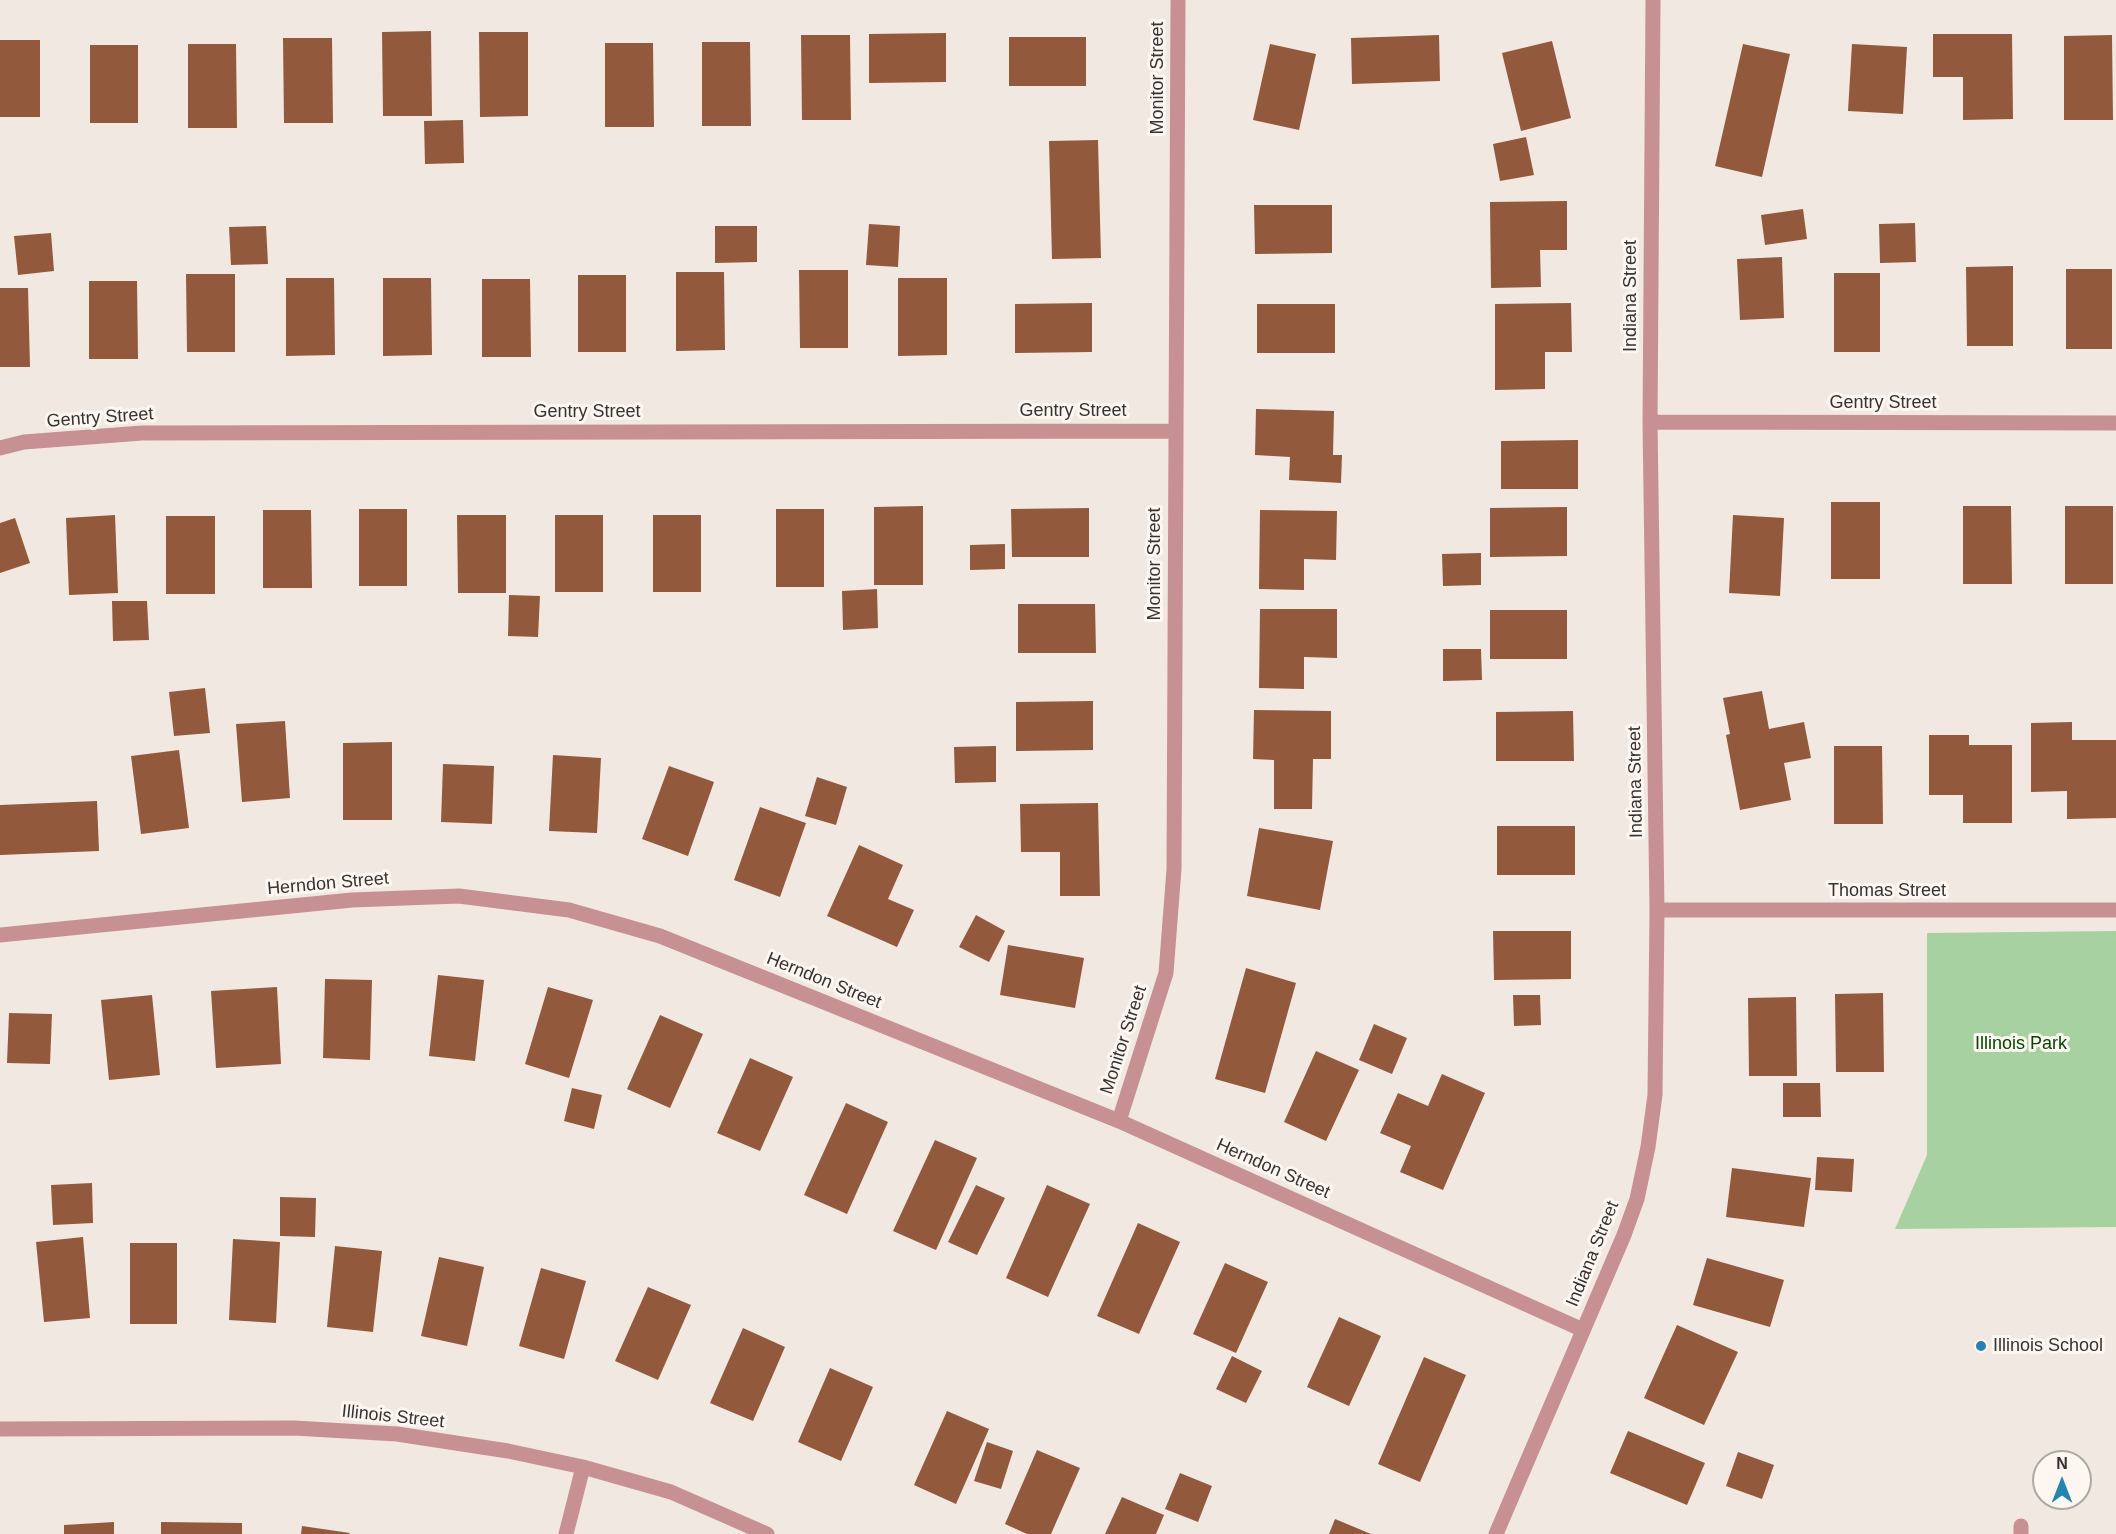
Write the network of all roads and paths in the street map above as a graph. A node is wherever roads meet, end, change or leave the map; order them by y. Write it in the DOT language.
graph roads {
  1 [pos="1178,0"];
  2 [pos="1653,0"];
  3 [pos="1650,422"];
  4 [pos="2116,423"];
  5 [pos="1175,430"];
  6 [pos="0,448"];
  7 [pos="1657,910"];
  8 [pos="2116,910"];
  9 [pos="0,935"];
  10 [pos="1119,1121"];
  11 [pos="1583,1330"];
  12 [pos="0,1429"];
  13 [pos="583,1467"];
  14 [pos="566,1534"];
  15 [pos="767,1534"];
  16 [pos="1497,1534"];
  1 -- 5 [label="street, Monitor Street"];
  2 -- 3 [label="street, Indiana Street"];
  3 -- 4 [label="street, Gentry Street"];
  3 -- 7 [label="street, Indiana Street"];
  5 -- 6 [label="street, Gentry Street"];
  5 -- 10 [label="street, Monitor Street"];
  7 -- 8 [label="street, Thomas Street"];
  7 -- 11 [label="street, Indiana Street"];
  9 -- 10 [label="street, Herndon Street"];
  10 -- 11 [label="street, Herndon Street"];
  11 -- 16 [label="street, Indiana Street"];
  12 -- 13 [label="street, Illinois Street"];
  13 -- 14 [label="street"];
  13 -- 15 [label="street, Illinois Street"];
}
